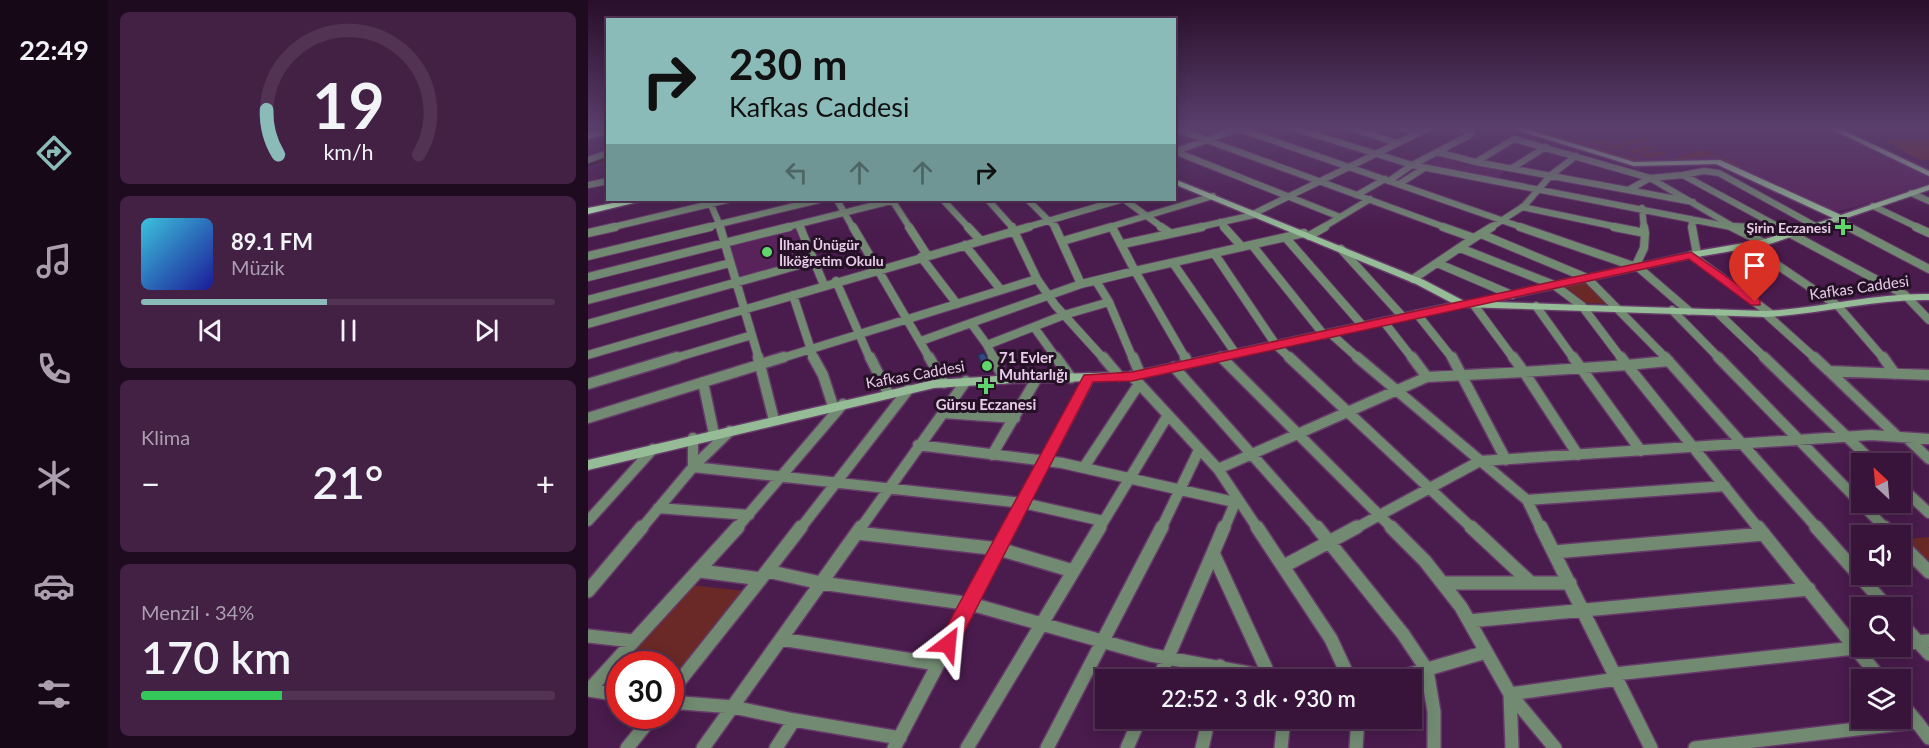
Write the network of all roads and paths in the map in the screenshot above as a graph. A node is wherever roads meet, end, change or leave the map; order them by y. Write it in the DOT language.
graph roads {
  1 [pos="1197,161"];
  2 [pos="1265,161"];
  3 [pos="1334,161"];
  4 [pos="1363,161"];
  5 [pos="1396,161"];
  6 [pos="1420,161"];
  7 [pos="1472,161"];
  8 [pos="1522,161"];
  9 [pos="1570,161"];
  10 [pos="1593,161"];
  11 [pos="1624,161"];
  12 [pos="1901,161"];
  13 [pos="1476,162"];
  14 [pos="1412,165"];
  15 [pos="1351,167"];
  16 [pos="1510,168"];
  17 [pos="1423,169"];
  18 [pos="1929,174"];
  19 [pos="1551,175"];
  20 [pos="1683,175"];
  21 [pos="1650,178"];
  22 [pos="1387,180"];
  23 [pos="606,181"];
  24 [pos="1176,182"];
  25 [pos="1322,182"];
  26 [pos="1499,183"];
  27 [pos="1399,184"];
  28 [pos="588,185"];
  29 [pos="1929,187"];
  30 [pos="1630,189"];
  31 [pos="1539,190"];
  32 [pos="1911,193"];
  33 [pos="1213,195"];
  34 [pos="1358,195"];
  35 [pos="1286,197"];
  36 [pos="1370,200"];
  37 [pos="619,201"];
  38 [pos="635,201"];
  39 [pos="710,201"];
  40 [pos="815,201"];
  41 [pos="838,201"];
  42 [pos="889,201"];
  43 [pos="894,201"];
  44 [pos="944,201"];
  45 [pos="989,201"];
  46 [pos="1029,201"];
  47 [pos="1118,201"];
  48 [pos="1124,201"];
  49 [pos="1929,201"];
  50 [pos="1693,202"];
  51 [pos="1874,206"];
  52 [pos="1522,207"];
  53 [pos="1642,208"];
  54 [pos="588,209"];
  55 [pos="844,213"];
  56 [pos="1256,213"];
  57 [pos="1147,216"];
  58 [pos="1340,218"];
  59 [pos="1691,219"];
  60 [pos="1839,219"];
  61 [pos="1049,220"];
  62 [pos="1503,220"];
  63 [pos="1220,222"];
  64 [pos="719,223"];
  65 [pos="799,224"];
  66 [pos="1112,226"];
  67 [pos="1734,226"];
  68 [pos="1817,227"];
  69 [pos="1782,229"];
  70 [pos="1016,230"];
  71 [pos="588,233"];
  72 [pos="1170,233"];
  73 [pos="1645,233"];
  74 [pos="1929,233"];
  75 [pos="1306,234"];
  76 [pos="1794,235"];
  77 [pos="1478,236"];
  78 [pos="1286,237"];
  79 [pos="980,240"];
  80 [pos="1063,241"];
  81 [pos="725,243"];
  82 [pos="1764,243"];
  83 [pos="1123,244"];
  84 [pos="965,245"];
  85 [pos="1252,245"];
  86 [pos="1749,246"];
  87 [pos="1242,247"];
  88 [pos="1460,248"];
  89 [pos="1341,249"];
  90 [pos="1214,253"];
  91 [pos="1694,255"];
  92 [pos="588,256"];
  93 [pos="924,256"];
  94 [pos="813,261"];
  95 [pos="1173,262"];
  96 [pos="730,263"];
  97 [pos="1437,263"];
  98 [pos="1637,267"];
  99 [pos="876,269"];
  100 [pos="1929,269"];
  101 [pos="1135,271"];
  102 [pos="588,278"];
  103 [pos="1587,278"];
  104 [pos="1037,279"];
  105 [pos="1413,279"];
  106 [pos="836,281"];
  107 [pos="1096,281"];
  108 [pos="735,283"];
  109 [pos="1081,284"];
  110 [pos="824,285"];
  111 [pos="1554,285"];
  112 [pos="1001,290"];
  113 [pos="793,295"];
  114 [pos="1512,295"];
  115 [pos="1905,295"];
  116 [pos="1047,297"];
  117 [pos="1929,297"];
  118 [pos="588,300"];
  119 [pos="1109,302"];
  120 [pos="957,304"];
  121 [pos="1468,305"];
  122 [pos="1536,306"];
  123 [pos="1582,306"];
  124 [pos="1839,306"];
  125 [pos="1619,308"];
  126 [pos="745,309"];
  127 [pos="1672,310"];
  128 [pos="1689,311"];
  129 [pos="1718,313"];
  130 [pos="1417,314"];
  131 [pos="1768,314"];
  132 [pos="1064,315"];
  133 [pos="1403,317"];
  134 [pos="908,319"];
  135 [pos="1929,320"];
  136 [pos="1384,322"];
  137 [pos="970,323"];
  138 [pos="588,324"];
  139 [pos="1363,326"];
  140 [pos="1034,327"];
  141 [pos="1327,334"];
  142 [pos="753,335"];
  143 [pos="858,335"];
  144 [pos="921,341"];
  145 [pos="987,345"];
  146 [pos="1276,345"];
  147 [pos="809,350"];
  148 [pos="1236,354"];
  149 [pos="588,355"];
  150 [pos="1221,357"];
  151 [pos="1669,361"];
  152 [pos="1188,363"];
  153 [pos="762,364"];
  154 [pos="1627,365"];
  155 [pos="1174,367"];
  156 [pos="1583,368"];
  157 [pos="1829,371"];
  158 [pos="1524,372"];
  159 [pos="1895,374"];
  160 [pos="1929,375"];
  161 [pos="1463,376"];
  162 [pos="1427,377"];
  163 [pos="1037,378"];
  164 [pos="1071,378"];
  165 [pos="1089,378"];
  166 [pos="1132,378"];
  167 [pos="1004,379"];
  168 [pos="966,381"];
  169 [pos="703,382"];
  170 [pos="944,383"];
  171 [pos="588,384"];
  172 [pos="908,390"];
  173 [pos="1395,391"];
  174 [pos="888,393"];
  175 [pos="838,405"];
  176 [pos="1345,412"];
  177 [pos="943,413"];
  178 [pos="1168,415"];
  179 [pos="588,418"];
  180 [pos="1015,418"];
  181 [pos="774,420"];
  182 [pos="732,430"];
  183 [pos="1298,432"];
  184 [pos="714,434"];
  185 [pos="1844,437"];
  186 [pos="1902,437"];
  187 [pos="693,438"];
  188 [pos="1801,439"];
  189 [pos="1929,439"];
  190 [pos="1742,442"];
  191 [pos="918,445"];
  192 [pos="1694,447"];
  193 [pos="654,448"];
  194 [pos="1199,450"];
  195 [pos="1641,451"];
  196 [pos="1862,453"];
  197 [pos="1250,454"];
  198 [pos="992,455"];
  199 [pos="1578,455"];
  200 [pos="1929,459"];
  201 [pos="1044,460"];
  202 [pos="1506,460"];
  203 [pos="1480,461"];
  204 [pos="588,465"];
  205 [pos="693,467"];
  206 [pos="1084,467"];
  207 [pos="1218,469"];
  208 [pos="781,477"];
  209 [pos="1129,478"];
  210 [pos="837,482"];
  211 [pos="1725,486"];
  212 [pos="890,487"];
  213 [pos="1427,488"];
  214 [pos="1180,491"];
  215 [pos="1911,496"];
  216 [pos="1236,499"];
  217 [pos="1527,500"];
  218 [pos="1023,503"];
  219 [pos="658,508"];
  220 [pos="1929,513"];
  221 [pos="1379,514"];
  222 [pos="749,515"];
  223 [pos="588,520"];
  224 [pos="1103,521"];
  225 [pos="1883,525"];
  226 [pos="858,533"];
  227 [pos="1764,534"];
  228 [pos="1329,541"];
  229 [pos="999,549"];
  230 [pos="1554,552"];
  231 [pos="1213,553"];
  232 [pos="1911,554"];
  233 [pos="1284,566"];
  234 [pos="699,571"];
  235 [pos="1073,571"];
  236 [pos="1929,572"];
  237 [pos="764,575"];
  238 [pos="821,583"];
  239 [pos="1442,583"];
  240 [pos="1531,583"];
  241 [pos="1570,583"];
  242 [pos="1809,589"];
  243 [pos="588,591"];
  244 [pos="1878,597"];
  245 [pos="971,604"];
  246 [pos="1585,613"];
  247 [pos="1469,621"];
  248 [pos="1041,623"];
  249 [pos="1911,631"];
  250 [pos="588,636"];
  251 [pos="781,639"];
  252 [pos="633,641"];
  253 [pos="1104,641"];
  254 [pos="1924,641"];
  255 [pos="1851,643"];
  256 [pos="1851,648"];
  257 [pos="1486,652"];
  258 [pos="1929,654"];
  259 [pos="1862,657"];
  260 [pos="1168,658"];
  261 [pos="937,664"];
  262 [pos="1163,669"];
  263 [pos="1205,669"];
  264 [pos="1266,669"];
  265 [pos="1345,669"];
  266 [pos="1872,669"];
  267 [pos="1427,670"];
  268 [pos="1422,671"];
  269 [pos="684,675"];
  270 [pos="1616,676"];
  271 [pos="589,690"];
  272 [pos="606,693"];
  273 [pos="1510,694"];
  274 [pos="684,703"];
  275 [pos="733,707"];
  276 [pos="1911,716"];
  277 [pos="794,720"];
  278 [pos="1917,723"];
  279 [pos="642,729"];
  280 [pos="1135,729"];
  281 [pos="1206,729"];
  282 [pos="1283,729"];
  283 [pos="1357,729"];
  284 [pos="1929,738"];
  285 [pos="897,743"];
  286 [pos="627,748"];
  287 [pos="703,748"];
  288 [pos="776,748"];
  289 [pos="967,748"];
  290 [pos="1047,748"];
  291 [pos="1127,748"];
  292 [pos="1202,748"];
  293 [pos="1281,748"];
  294 [pos="1356,748"];
  295 [pos="1434,748"];
  296 [pos="1512,748"];
  297 [pos="1555,748"];
  298 [pos="1651,748"];
  299 [pos="1695,748"];
  1 -- 35 [label="street"];
  2 -- 25 [label="street"];
  3 -- 15 [label="street"];
  4 -- 15 [label="street"];
  5 -- 14 [label="street"];
  6 -- 14 [label="street"];
  7 -- 13 [label="street"];
  8 -- 16 [label="street"];
  9 -- 19 [label="street"];
  10 -- 21 [label="street"];
  11 -- 60 [label="street"];
  12 -- 18 [label="street"];
  13 -- 16 [label="street"];
  14 -- 17 [label="street"];
  14 -- 22 [label="street"];
  15 -- 22 [label="street"];
  15 -- 25 [label="street"];
  16 -- 19 [label="street"];
  16 -- 26 [label="street"];
  17 -- 26 [label="street"];
  17 -- 27 [label="street"];
  19 -- 30 [label="street"];
  19 -- 31 [label="street"];
  20 -- 21 [label="street"];
  20 -- 68 [label="street"];
  20 -- 69 [label="street"];
  21 -- 30 [label="street"];
  21 -- 50 [label="street"];
  22 -- 27 [label="street"];
  22 -- 34 [label="street"];
  23 -- 28 [label="street"];
  24 -- 33 [label="street"];
  25 -- 34 [label="street"];
  25 -- 35 [label="street"];
  26 -- 31 [label="street"];
  27 -- 62 [label="street"];
  29 -- 32 [label="street"];
  30 -- 50 [label="street"];
  31 -- 52 [label="street"];
  31 -- 53 [label="street"];
  32 -- 49 [label="street"];
  32 -- 51 [label="street"];
  33 -- 56 [label="street"];
  33 -- 57 [label="street"];
  34 -- 36 [label="street"];
  35 -- 56 [label="street"];
  35 -- 58 [label="street"];
  36 -- 58 [label="street"];
  36 -- 77 [label="street"];
  37 -- 54 [label="main road"];
  38 -- 54 [label="main road"];
  39 -- 64 [label="street"];
  39 -- 71 [label="street"];
  40 -- 64 [label="street"];
  41 -- 55 [label="street"];
  42 -- 55 [label="street"];
  43 -- 93 [label="street"];
  44 -- 79 [label="street"];
  45 -- 70 [label="street"];
  46 -- 61 [label="street"];
  47 -- 61 [label="street"];
  48 -- 57 [label="street"];
  50 -- 67 [label="street"];
  51 -- 60 [label="street"];
  51 -- 74 [label="street"];
  52 -- 62 [label="street"];
  52 -- 73 [label="street"];
  53 -- 59 [label="street"];
  53 -- 73 [label="street"];
  55 -- 65 [label="street"];
  55 -- 99 [label="street"];
  56 -- 63 [label="street"];
  56 -- 75 [label="street"];
  57 -- 66 [label="street"];
  57 -- 72 [label="street"];
  58 -- 75 [label="street"];
  59 -- 67 [label="street"];
  59 -- 91 [label="street"];
  60 -- 68 [label="street"];
  60 -- 100 [label="street"];
  61 -- 70 [label="street"];
  61 -- 80 [label="street"];
  62 -- 77 [label="street"];
  62 -- 98 [label="street"];
  63 -- 72 [label="street"];
  63 -- 87 [label="street"];
  64 -- 81 [label="street"];
  64 -- 92 [label="street"];
  65 -- 81 [label="street"];
  65 -- 94 [label="street"];
  66 -- 80 [label="street"];
  66 -- 83 [label="street"];
  67 -- 69 [label="street"];
  67 -- 82 [label="street"];
  68 -- 76 [label="street"];
  69 -- 76 [label="street"];
  70 -- 79 [label="street"];
  70 -- 104 [label="street"];
  72 -- 83 [label="street"];
  73 -- 98 [label="street"];
  75 -- 78 [label="street"];
  75 -- 89 [label="street"];
  76 -- 82 [label="street"];
  76 -- 115 [label="street"];
  77 -- 88 [label="street"];
  77 -- 103 [label="street"];
  78 -- 85 [label="street"];
  78 -- 139 [label="street"];
  79 -- 84 [label="street"];
  80 -- 109 [label="street"];
  81 -- 96 [label="street"];
  81 -- 102 [label="street"];
  82 -- 86 [label="street"];
  83 -- 101 [label="street"];
  84 -- 93 [label="street"];
  84 -- 112 [label="street"];
  85 -- 87 [label="street"];
  85 -- 141 [label="street"];
  86 -- 91 [label="street"];
  86 -- 124 [label="street"];
  87 -- 90 [label="street"];
  88 -- 97 [label="street"];
  88 -- 111 [label="street"];
  89 -- 105 [label="street"];
  89 -- 133 [label="street"];
  90 -- 95 [label="street"];
  90 -- 146 [label="street"];
  91 -- 98 [label="street"];
  91 -- 131 [label="street"];
  93 -- 99 [label="street"];
  93 -- 120 [label="street"];
  94 -- 108 [label="street"];
  94 -- 110 [label="street"];
  95 -- 101 [label="street"];
  95 -- 148 [label="street"];
  96 -- 108 [label="street"];
  96 -- 118 [label="street"];
  97 -- 105 [label="street"];
  97 -- 114 [label="street"];
  98 -- 103 [label="street"];
  98 -- 128 [label="street"];
  99 -- 106 [label="street"];
  99 -- 134 [label="street"];
  101 -- 107 [label="street"];
  101 -- 152 [label="street"];
  103 -- 111 [label="street"];
  103 -- 125 [label="street"];
  104 -- 112 [label="street"];
  104 -- 116 [label="street"];
  105 -- 121 [label="street"];
  106 -- 110 [label="street"];
  106 -- 143 [label="street"];
  107 -- 109 [label="street"];
  107 -- 119 [label="street"];
  108 -- 126 [label="street"];
  108 -- 138 [label="street"];
  109 -- 116 [label="street"];
  110 -- 113 [label="street"];
  111 -- 114 [label="street"];
  111 -- 123 [label="street"];
  112 -- 120 [label="street"];
  113 -- 126 [label="street"];
  113 -- 147 [label="street"];
  114 -- 121 [label="street"];
  115 -- 117 [label="street, Kafkas Caddesi"];
  115 -- 124 [label="street, Kafkas Caddesi"];
  115 -- 135 [label="street"];
  116 -- 132 [label="street"];
  116 -- 137 [label="street"];
  119 -- 132 [label="street"];
  119 -- 166 [label="street"];
  120 -- 134 [label="street"];
  121 -- 122 [label="street, Kafkas Caddesi"];
  121 -- 130 [label="street, Kafkas Caddesi"];
  121 -- 158 [label="street"];
  122 -- 123 [label="street, Kafkas Caddesi"];
  122 -- 156 [label="street"];
  123 -- 125 [label="street, Kafkas Caddesi"];
  123 -- 154 [label="street"];
  124 -- 131 [label="street, Kafkas Caddesi"];
  124 -- 159 [label="street"];
  125 -- 127 [label="street, Kafkas Caddesi"];
  125 -- 151 [label="street"];
  126 -- 142 [label="street"];
  126 -- 149 [label="street"];
  127 -- 128 [label="street, Kafkas Caddesi"];
  127 -- 188 [label="street"];
  128 -- 129 [label="street, Kafkas Caddesi"];
  129 -- 131 [label="street, Kafkas Caddesi"];
  129 -- 185 [label="street"];
  130 -- 133 [label="street, Kafkas Caddesi"];
  130 -- 161 [label="street"];
  131 -- 157 [label="street"];
  132 -- 140 [label="street"];
  132 -- 166 [label="street"];
  133 -- 136 [label="street, Kafkas Caddesi"];
  134 -- 143 [label="street"];
  134 -- 144 [label="street"];
  136 -- 139 [label="street, Kafkas Caddesi"];
  136 -- 162 [label="street"];
  137 -- 144 [label="street"];
  137 -- 145 [label="street"];
  139 -- 141 [label="street, Kafkas Caddesi"];
  140 -- 145 [label="street"];
  140 -- 164 [label="street"];
  141 -- 146 [label="street, Kafkas Caddesi"];
  141 -- 173 [label="street"];
  142 -- 153 [label="street"];
  142 -- 171 [label="street"];
  143 -- 147 [label="street"];
  143 -- 174 [label="street"];
  144 -- 170 [label="street"];
  145 -- 167 [label="street"];
  146 -- 148 [label="street, Kafkas Caddesi"];
  146 -- 176 [label="street"];
  147 -- 153 [label="street"];
  147 -- 175 [label="street"];
  148 -- 150 [label="street, Kafkas Caddesi"];
  150 -- 152 [label="street, Kafkas Caddesi"];
  150 -- 183 [label="street"];
  151 -- 154 [label="street"];
  151 -- 190 [label="street"];
  152 -- 155 [label="street, Kafkas Caddesi"];
  153 -- 169 [label="street"];
  153 -- 181 [label="street"];
  154 -- 156 [label="street"];
  154 -- 192 [label="street"];
  155 -- 166 [label="street, Kafkas Caddesi"];
  155 -- 197 [label="street"];
  156 -- 158 [label="street"];
  156 -- 195 [label="street"];
  157 -- 159 [label="street"];
  157 -- 186 [label="street"];
  158 -- 161 [label="street"];
  158 -- 199 [label="street"];
  159 -- 160 [label="street"];
  161 -- 162 [label="street"];
  161 -- 202 [label="street"];
  162 -- 173 [label="street"];
  163 -- 164 [label="street, Kafkas Caddesi"];
  163 -- 167 [label="street, Kafkas Caddesi"];
  163 -- 180 [label="street"];
  164 -- 165 [label="street, Kafkas Caddesi"];
  165 -- 166 [label="street, Kafkas Caddesi"];
  165 -- 201 [label="street"];
  166 -- 178 [label="street"];
  166 -- 206 [label="street"];
  167 -- 168 [label="street, Kafkas Caddesi"];
  168 -- 170 [label="street, Kafkas Caddesi"];
  168 -- 177 [label="street"];
  169 -- 179 [label="street"];
  169 -- 184 [label="street"];
  170 -- 172 [label="street, Kafkas Caddesi"];
  172 -- 174 [label="street, Kafkas Caddesi"];
  172 -- 210 [label="street"];
  173 -- 176 [label="street"];
  173 -- 203 [label="street"];
  174 -- 175 [label="street, Kafkas Caddesi"];
  175 -- 181 [label="street, Kafkas Caddesi"];
  175 -- 208 [label="street"];
  176 -- 183 [label="street"];
  176 -- 213 [label="street"];
  177 -- 180 [label="street"];
  177 -- 191 [label="street"];
  178 -- 194 [label="street"];
  178 -- 209 [label="street"];
  180 -- 198 [label="street"];
  181 -- 182 [label="street, Kafkas Caddesi"];
  182 -- 184 [label="street, Kafkas Caddesi"];
  182 -- 205 [label="street"];
  183 -- 197 [label="street"];
  183 -- 221 [label="street"];
  184 -- 187 [label="street, Kafkas Caddesi"];
  185 -- 186 [label="street"];
  185 -- 188 [label="street"];
  185 -- 196 [label="street"];
  186 -- 189 [label="street"];
  186 -- 200 [label="street"];
  187 -- 193 [label="street, Kafkas Caddesi"];
  187 -- 205 [label="street"];
  188 -- 190 [label="street"];
  188 -- 225 [label="street"];
  190 -- 192 [label="street"];
  190 -- 244 [label="street"];
  191 -- 198 [label="street"];
  191 -- 212 [label="street"];
  192 -- 195 [label="street"];
  192 -- 211 [label="street"];
  193 -- 204 [label="street, Kafkas Caddesi"];
  193 -- 223 [label="street"];
  194 -- 207 [label="street"];
  194 -- 214 [label="street"];
  195 -- 199 [label="street"];
  197 -- 207 [label="street"];
  197 -- 228 [label="street"];
  198 -- 201 [label="street"];
  199 -- 202 [label="street"];
  201 -- 206 [label="street"];
  201 -- 218 [label="street"];
  202 -- 203 [label="street"];
  203 -- 213 [label="street"];
  203 -- 217 [label="street"];
  205 -- 208 [label="street"];
  205 -- 219 [label="street"];
  206 -- 209 [label="street"];
  207 -- 216 [label="street"];
  208 -- 210 [label="street"];
  208 -- 222 [label="street"];
  209 -- 214 [label="street"];
  209 -- 224 [label="street"];
  210 -- 212 [label="street"];
  210 -- 237 [label="street"];
  211 -- 217 [label="street"];
  211 -- 227 [label="street"];
  212 -- 218 [label="street"];
  212 -- 226 [label="street"];
  213 -- 221 [label="street"];
  213 -- 240 [label="street"];
  214 -- 216 [label="street"];
  214 -- 253 [label="street"];
  215 -- 220 [label="street"];
  216 -- 231 [label="street"];
  216 -- 233 [label="street"];
  217 -- 230 [label="street"];
  218 -- 224 [label="street"];
  218 -- 229 [label="street"];
  219 -- 222 [label="street"];
  219 -- 243 [label="street"];
  221 -- 228 [label="street"];
  221 -- 239 [label="street"];
  222 -- 234 [label="street"];
  224 -- 235 [label="street"];
  226 -- 229 [label="street"];
  226 -- 238 [label="street"];
  227 -- 230 [label="street"];
  227 -- 242 [label="street"];
  228 -- 233 [label="street"];
  228 -- 267 [label="street"];
  229 -- 235 [label="street"];
  229 -- 245 [label="street"];
  230 -- 241 [label="street"];
  231 -- 260 [label="street"];
  231 -- 264 [label="street"];
  232 -- 236 [label="street"];
  233 -- 265 [label="street"];
  234 -- 237 [label="street"];
  234 -- 252 [label="street"];
  235 -- 248 [label="street"];
  237 -- 238 [label="street"];
  237 -- 269 [label="street"];
  238 -- 245 [label="street"];
  238 -- 251 [label="street"];
  239 -- 240 [label="street"];
  239 -- 247 [label="street"];
  240 -- 241 [label="street"];
  241 -- 246 [label="street"];
  242 -- 246 [label="street"];
  242 -- 255 [label="street"];
  245 -- 248 [label="street"];
  245 -- 261 [label="street"];
  246 -- 247 [label="street"];
  246 -- 270 [label="street"];
  247 -- 257 [label="street"];
  248 -- 253 [label="street"];
  248 -- 289 [label="street"];
  249 -- 254 [label="street"];
  250 -- 252 [label="street"];
  251 -- 261 [label="street"];
  251 -- 275 [label="street"];
  252 -- 271 [label="street"];
  253 -- 260 [label="street"];
  253 -- 290 [label="street"];
  254 -- 258 [label="street"];
  256 -- 270 [label="street"];
  257 -- 267 [label="street"];
  257 -- 273 [label="street"];
  259 -- 266 [label="street"];
  260 -- 262 [label="street"];
  260 -- 263 [label="street"];
  261 -- 285 [label="street"];
  267 -- 268 [label="street"];
  267 -- 295 [label="street"];
  270 -- 273 [label="street"];
  270 -- 298 [label="street"];
  271 -- 272 [label="street"];
  273 -- 296 [label="street"];
  273 -- 297 [label="street"];
  274 -- 275 [label="street"];
  275 -- 277 [label="street"];
  275 -- 287 [label="street"];
  276 -- 278 [label="street"];
  277 -- 285 [label="street"];
  277 -- 288 [label="street"];
  278 -- 284 [label="street"];
  278 -- 299 [label="street"];
  279 -- 286 [label="street"];
  280 -- 291 [label="street"];
  281 -- 292 [label="street"];
  282 -- 293 [label="street"];
  283 -- 294 [label="street"];
}
